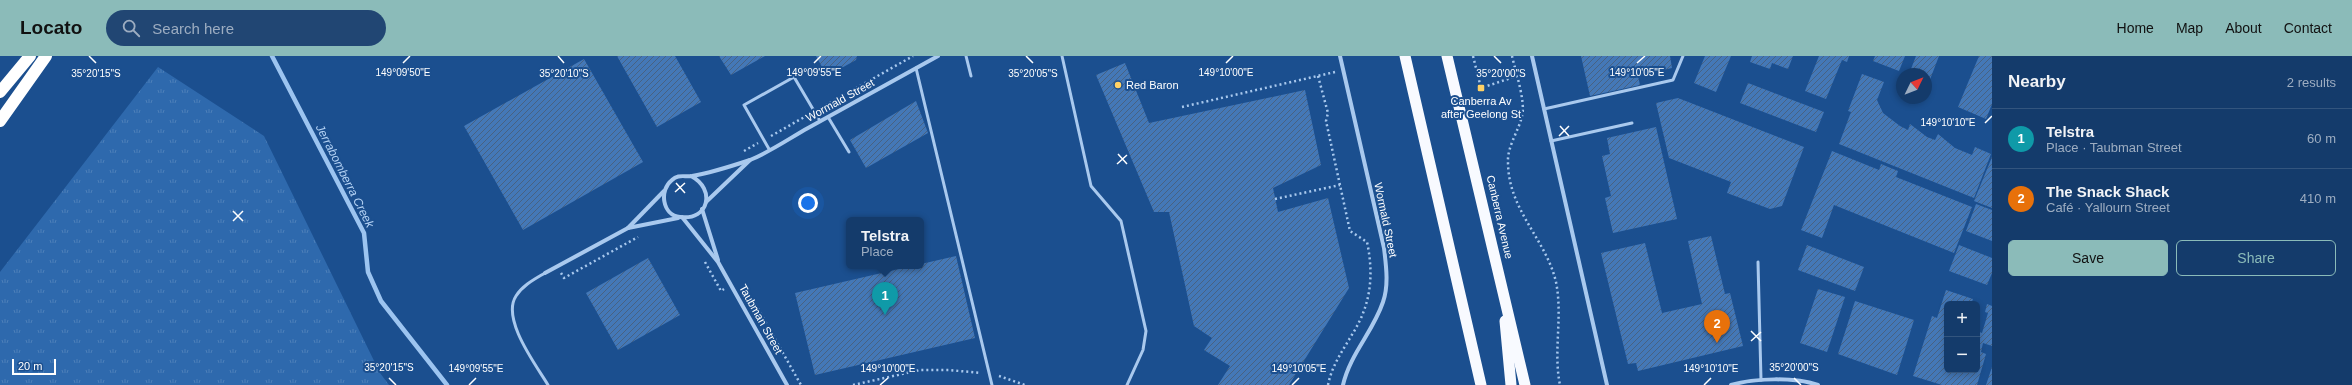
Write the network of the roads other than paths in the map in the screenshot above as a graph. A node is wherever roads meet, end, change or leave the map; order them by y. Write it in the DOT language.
graph roads {
  1 [pos="30,56"];
  2 [pos="46,56"];
  3 [pos="938,56"];
  4 [pos="966,56"];
  5 [pos="1062,56"];
  6 [pos="1340,56"];
  7 [pos="1405,56"];
  8 [pos="1447,56"];
  9 [pos="1532,56"];
  10 [pos="1683,56"];
  11 [pos="916,68"];
  12 [pos="971,76"];
  13 [pos="0,92"];
  14 [pos="1544,109"];
  15 [pos="828,117"];
  16 [pos="0,120"];
  17 [pos="820,121"];
  18 [pos="1632,123"];
  19 [pos="1551,141"];
  20 [pos="769,149"];
  21 [pos="849,152"];
  22 [pos="751,159"];
  23 [pos="691,176"];
  24 [pos="664,190"];
  25 [pos="706,203"];
  26 [pos="702,210"];
  27 [pos="681,217"];
  28 [pos="628,228"];
  29 [pos="718,262"];
  30 [pos="1758,262"];
  31 [pos="545,273"];
  32 [pos="1502,283"];
  33 [pos="1472,344"];
  34 [pos="1761,380"];
  35 [pos="1343,384"];
  36 [pos="1739,384"];
  37 [pos="548,385"];
  38 [pos="787,385"];
  39 [pos="992,385"];
  40 [pos="1127,385"];
  41 [pos="1473,385"];
  42 [pos="1481,385"];
  43 [pos="1511,385"];
  44 [pos="1525,385"];
  45 [pos="1607,385"];
  46 [pos="1731,385"];
  47 [pos="1818,385"];
  1 -- 13 [label="highway"];
  2 -- 16 [label="highway"];
  3 -- 11 [label="street, Wormald Street"];
  4 -- 12 [label="lane"];
  5 -- 40 [label="lane"];
  6 -- 35 [label="street, Wormald Street"];
  7 -- 33 [label="highway"];
  8 -- 32 [label="highway, Canberra Avenue"];
  9 -- 14 [label="street"];
  10 -- 14 [label="lane"];
  11 -- 15 [label="street, Wormald Street"];
  11 -- 39 [label="lane"];
  14 -- 19 [label="street"];
  15 -- 17 [label="street, Wormald Street"];
  15 -- 21 [label="lane"];
  17 -- 20 [label="street, Wormald Street"];
  17 -- 20 [label="lane"];
  18 -- 19 [label="lane"];
  19 -- 45 [label="street"];
  20 -- 22 [label="street, Wormald Street"];
  22 -- 23 [label="street, Wormald Street"];
  22 -- 25 [label="street, Wormald Street"];
  23 -- 24 [label="street, Wormald Street"];
  23 -- 25 [label="street"];
  24 -- 27 [label="street"];
  24 -- 28 [label="street, Wormald Street"];
  25 -- 26 [label="street, Wormald Street"];
  26 -- 27 [label="street, Wormald Street"];
  26 -- 29 [label="street, Taubman Street"];
  27 -- 28 [label="street, Wormald Street"];
  27 -- 29 [label="street, Taubman Street"];
  28 -- 31 [label="street, Wormald Street"];
  29 -- 38 [label="street, Taubman Street"];
  30 -- 34 [label="lane"];
  31 -- 37 [label="lane"];
  32 -- 43 [label="highway"];
  32 -- 44 [label="highway, Canberra Avenue"];
  33 -- 41 [label="street"];
  33 -- 42 [label="highway"];
  34 -- 36 [label="street"];
  34 -- 47 [label="street"];
  36 -- 46 [label="street"];
}
